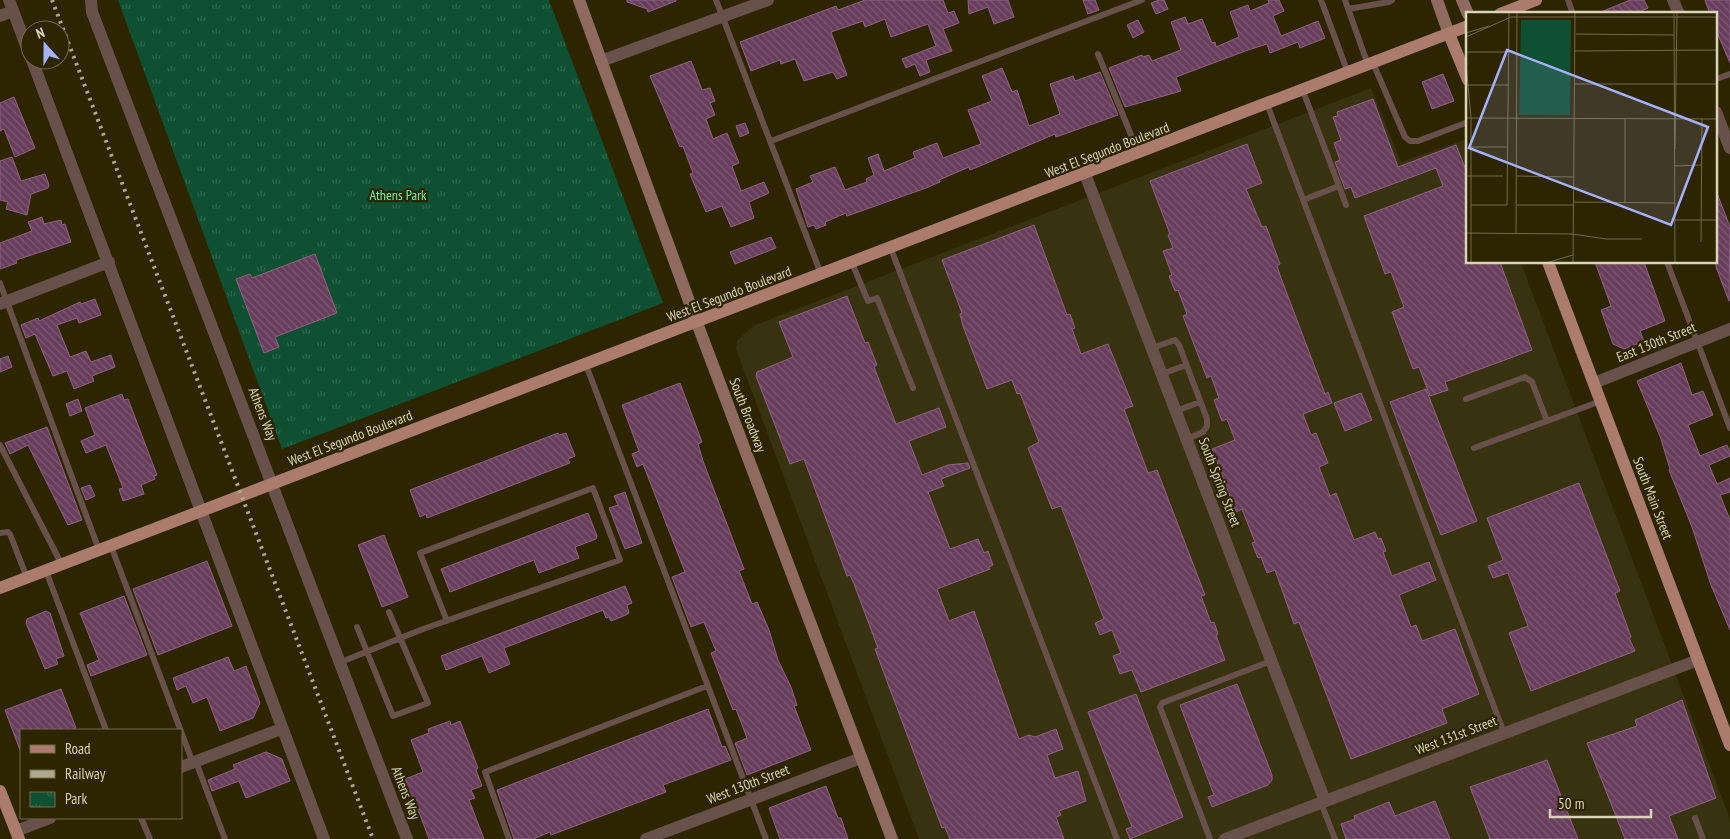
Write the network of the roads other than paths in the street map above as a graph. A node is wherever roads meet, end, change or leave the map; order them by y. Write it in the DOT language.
graph roads {
  1 [pos="91,0"];
  2 [pos="579,0"];
  3 [pos="716,0"];
  4 [pos="768,0"];
  5 [pos="1142,0"];
  6 [pos="1321,0"];
  7 [pos="1345,0"];
  8 [pos="1392,0"];
  9 [pos="1436,0"];
  10 [pos="1462,0"];
  11 [pos="1536,0"];
  12 [pos="1568,0"];
  13 [pos="1673,0"];
  14 [pos="11,6"];
  15 [pos="1506,8"];
  16 [pos="1348,9"];
  17 [pos="1467,12"];
  18 [pos="1572,12"];
  19 [pos="1677,12"];
  20 [pos="0,16"];
  21 [pos="723,17"];
  22 [pos="1466,27"];
  23 [pos="20,30"];
  24 [pos="1450,34"];
  25 [pos="1098,54"];
  26 [pos="601,61"];
  27 [pos="1371,64"];
  28 [pos="36,70"];
  29 [pos="1348,73"];
  30 [pos="1730,74"];
  31 [pos="1466,75"];
  32 [pos="1718,79"];
  33 [pos="1303,91"];
  34 [pos="1268,104"];
  35 [pos="1718,117"];
  36 [pos="1466,123"];
  37 [pos="771,141"];
  38 [pos="1730,148"];
  39 [pos="1138,154"];
  40 [pos="1085,174"];
  41 [pos="1339,186"];
  42 [pos="1303,200"];
  43 [pos="1346,205"];
  44 [pos="890,249"];
  45 [pos="109,262"];
  46 [pos="852,263"];
  47 [pos="1549,264"];
  48 [pos="1668,264"];
  49 [pos="822,275"];
  50 [pos="0,284"];
  51 [pos="4,303"];
  52 [pos="697,322"];
  53 [pos="1730,329"];
  54 [pos="1697,342"];
  55 [pos="1152,348"];
  56 [pos="586,365"];
  57 [pos="1186,365"];
  58 [pos="1162,374"];
  59 [pos="1594,383"];
  60 [pos="913,388"];
  61 [pos="1466,399"];
  62 [pos="1601,401"];
  63 [pos="1200,402"];
  64 [pos="1176,411"];
  65 [pos="1547,421"];
  66 [pos="1730,428"];
  67 [pos="1187,439"];
  68 [pos="0,445"];
  69 [pos="1474,448"];
  70 [pos="273,483"];
  71 [pos="201,512"];
  72 [pos="0,533"];
  73 [pos="105,548"];
  74 [pos="62,565"];
  75 [pos="46,571"];
  76 [pos="27,578"];
  77 [pos="0,588"];
  78 [pos="390,612"];
  79 [pos="447,621"];
  80 [pos="357,627"];
  81 [pos="401,638"];
  82 [pos="367,652"];
  83 [pos="1698,660"];
  84 [pos="1271,661"];
  85 [pos="340,662"];
  86 [pos="707,686"];
  87 [pos="106,729"];
  88 [pos="176,729"];
  89 [pos="281,729"];
  90 [pos="1504,733"];
  91 [pos="182,744"];
  92 [pos="1730,745"];
  93 [pos="861,758"];
  94 [pos="190,764"];
  95 [pos="0,791"];
  96 [pos="751,799"];
  97 [pos="1323,802"];
  98 [pos="1695,818"];
  99 [pos="48,819"];
  100 [pos="142,819"];
  101 [pos="17,835"];
  102 [pos="150,839"];
  103 [pos="225,839"];
  104 [pos="324,839"];
  105 [pos="407,839"];
  106 [pos="509,839"];
  107 [pos="646,839"];
  108 [pos="766,839"];
  109 [pos="892,839"];
  110 [pos="1117,839"];
  111 [pos="1210,839"];
  112 [pos="1225,839"];
  113 [pos="1335,839"];
  114 [pos="1703,839"];
  1 -- 70 [label="street, Athens Way"];
  2 -- 26 [label="main road, South Broadway"];
  3 -- 21 [label="lane"];
  4 -- 21 [label="street"];
  5 -- 37 [label="lane"];
  6 -- 29 [label="lane"];
  7 -- 16 [label="lane"];
  8 -- 16 [label="lane"];
  9 -- 24 [label="main road"];
  10 -- 17 [label="main road"];
  11 -- 15 [label="main road"];
  12 -- 18 [label="lane"];
  13 -- 19 [label="street"];
  14 -- 20 [label="street"];
  14 -- 23 [label="street"];
  16 -- 27 [label="lane"];
  21 -- 26 [label="street"];
  21 -- 37 [label="lane"];
  22 -- 24 [label="main road, West El Segundo Boulevard"];
  24 -- 27 [label="main road, West El Segundo Boulevard"];
  24 -- 31 [label="main road"];
  25 -- 39 [label="lane"];
  26 -- 52 [label="main road, South Broadway"];
  27 -- 29 [label="main road, West El Segundo Boulevard"];
  27 -- 36 [label="lane"];
  28 -- 45 [label="street"];
  29 -- 33 [label="main road, West El Segundo Boulevard"];
  30 -- 32 [label="lane"];
  33 -- 34 [label="main road, West El Segundo Boulevard"];
  33 -- 41 [label="lane"];
  34 -- 39 [label="main road, West El Segundo Boulevard"];
  34 -- 42 [label="lane"];
  35 -- 38 [label="street"];
  37 -- 49 [label="lane"];
  39 -- 40 [label="main road, West El Segundo Boulevard"];
  40 -- 44 [label="main road, West El Segundo Boulevard"];
  40 -- 55 [label="street, South Spring Street"];
  41 -- 42 [label="lane"];
  41 -- 43 [label="lane"];
  42 -- 90 [label="lane"];
  44 -- 46 [label="main road, West El Segundo Boulevard"];
  44 -- 110 [label="lane"];
  45 -- 51 [label="street"];
  45 -- 71 [label="street"];
  46 -- 49 [label="main road, West El Segundo Boulevard"];
  46 -- 60 [label="lane"];
  47 -- 59 [label="main road, South Main Street"];
  48 -- 54 [label="lane"];
  49 -- 52 [label="main road, West El Segundo Boulevard"];
  50 -- 51 [label="lane"];
  51 -- 73 [label="lane"];
  52 -- 56 [label="main road, West El Segundo Boulevard"];
  52 -- 93 [label="main road, South Broadway"];
  53 -- 54 [label="street, East 130th Street"];
  54 -- 59 [label="street, East 130th Street"];
  54 -- 66 [label="lane"];
  55 -- 57 [label="lane"];
  55 -- 58 [label="street, South Spring Street"];
  56 -- 70 [label="main road, West El Segundo Boulevard"];
  56 -- 86 [label="lane"];
  57 -- 58 [label="lane"];
  57 -- 63 [label="lane"];
  58 -- 64 [label="street, South Spring Street"];
  59 -- 62 [label="main road, South Main Street"];
  61 -- 65 [label="lane"];
  62 -- 65 [label="lane"];
  62 -- 83 [label="main road, South Main Street"];
  63 -- 64 [label="lane"];
  63 -- 67 [label="lane"];
  64 -- 67 [label="street, South Spring Street"];
  65 -- 69 [label="lane"];
  67 -- 84 [label="street, South Spring Street"];
  68 -- 74 [label="lane"];
  70 -- 71 [label="main road, West El Segundo Boulevard"];
  70 -- 85 [label="street, Athens Way"];
  71 -- 73 [label="main road, West El Segundo Boulevard"];
  71 -- 89 [label="street"];
  72 -- 76 [label="lane"];
  73 -- 74 [label="main road, West El Segundo Boulevard"];
  73 -- 88 [label="lane"];
  74 -- 75 [label="main road, West El Segundo Boulevard"];
  75 -- 76 [label="main road, West El Segundo Boulevard"];
  75 -- 87 [label="lane"];
  76 -- 77 [label="main road, West El Segundo Boulevard"];
  78 -- 81 [label="lane"];
  79 -- 79 [label="lane"];
  79 -- 81 [label="lane"];
  80 -- 82 [label="lane"];
  81 -- 82 [label="lane"];
  81 -- 82 [label="lane"];
  82 -- 85 [label="lane"];
  83 -- 90 [label="street, West 131st Street"];
  83 -- 92 [label="main road, South Main Street"];
  84 -- 97 [label="street, South Spring Street"];
  84 -- 111 [label="lane"];
  85 -- 105 [label="street, Athens Way"];
  86 -- 96 [label="lane"];
  86 -- 106 [label="lane"];
  89 -- 94 [label="street"];
  89 -- 104 [label="street"];
  90 -- 97 [label="street, West 131st Street"];
  91 -- 94 [label="lane"];
  93 -- 96 [label="street, West 130th Street"];
  93 -- 109 [label="main road, South Broadway"];
  94 -- 103 [label="lane"];
  95 -- 101 [label="main road"];
  96 -- 107 [label="street, West 130th Street"];
  96 -- 108 [label="lane"];
  97 -- 112 [label="street, West 131st Street"];
  97 -- 113 [label="lane"];
  98 -- 114 [label="lane"];
  99 -- 101 [label="street"];
  100 -- 102 [label="lane"];
}
